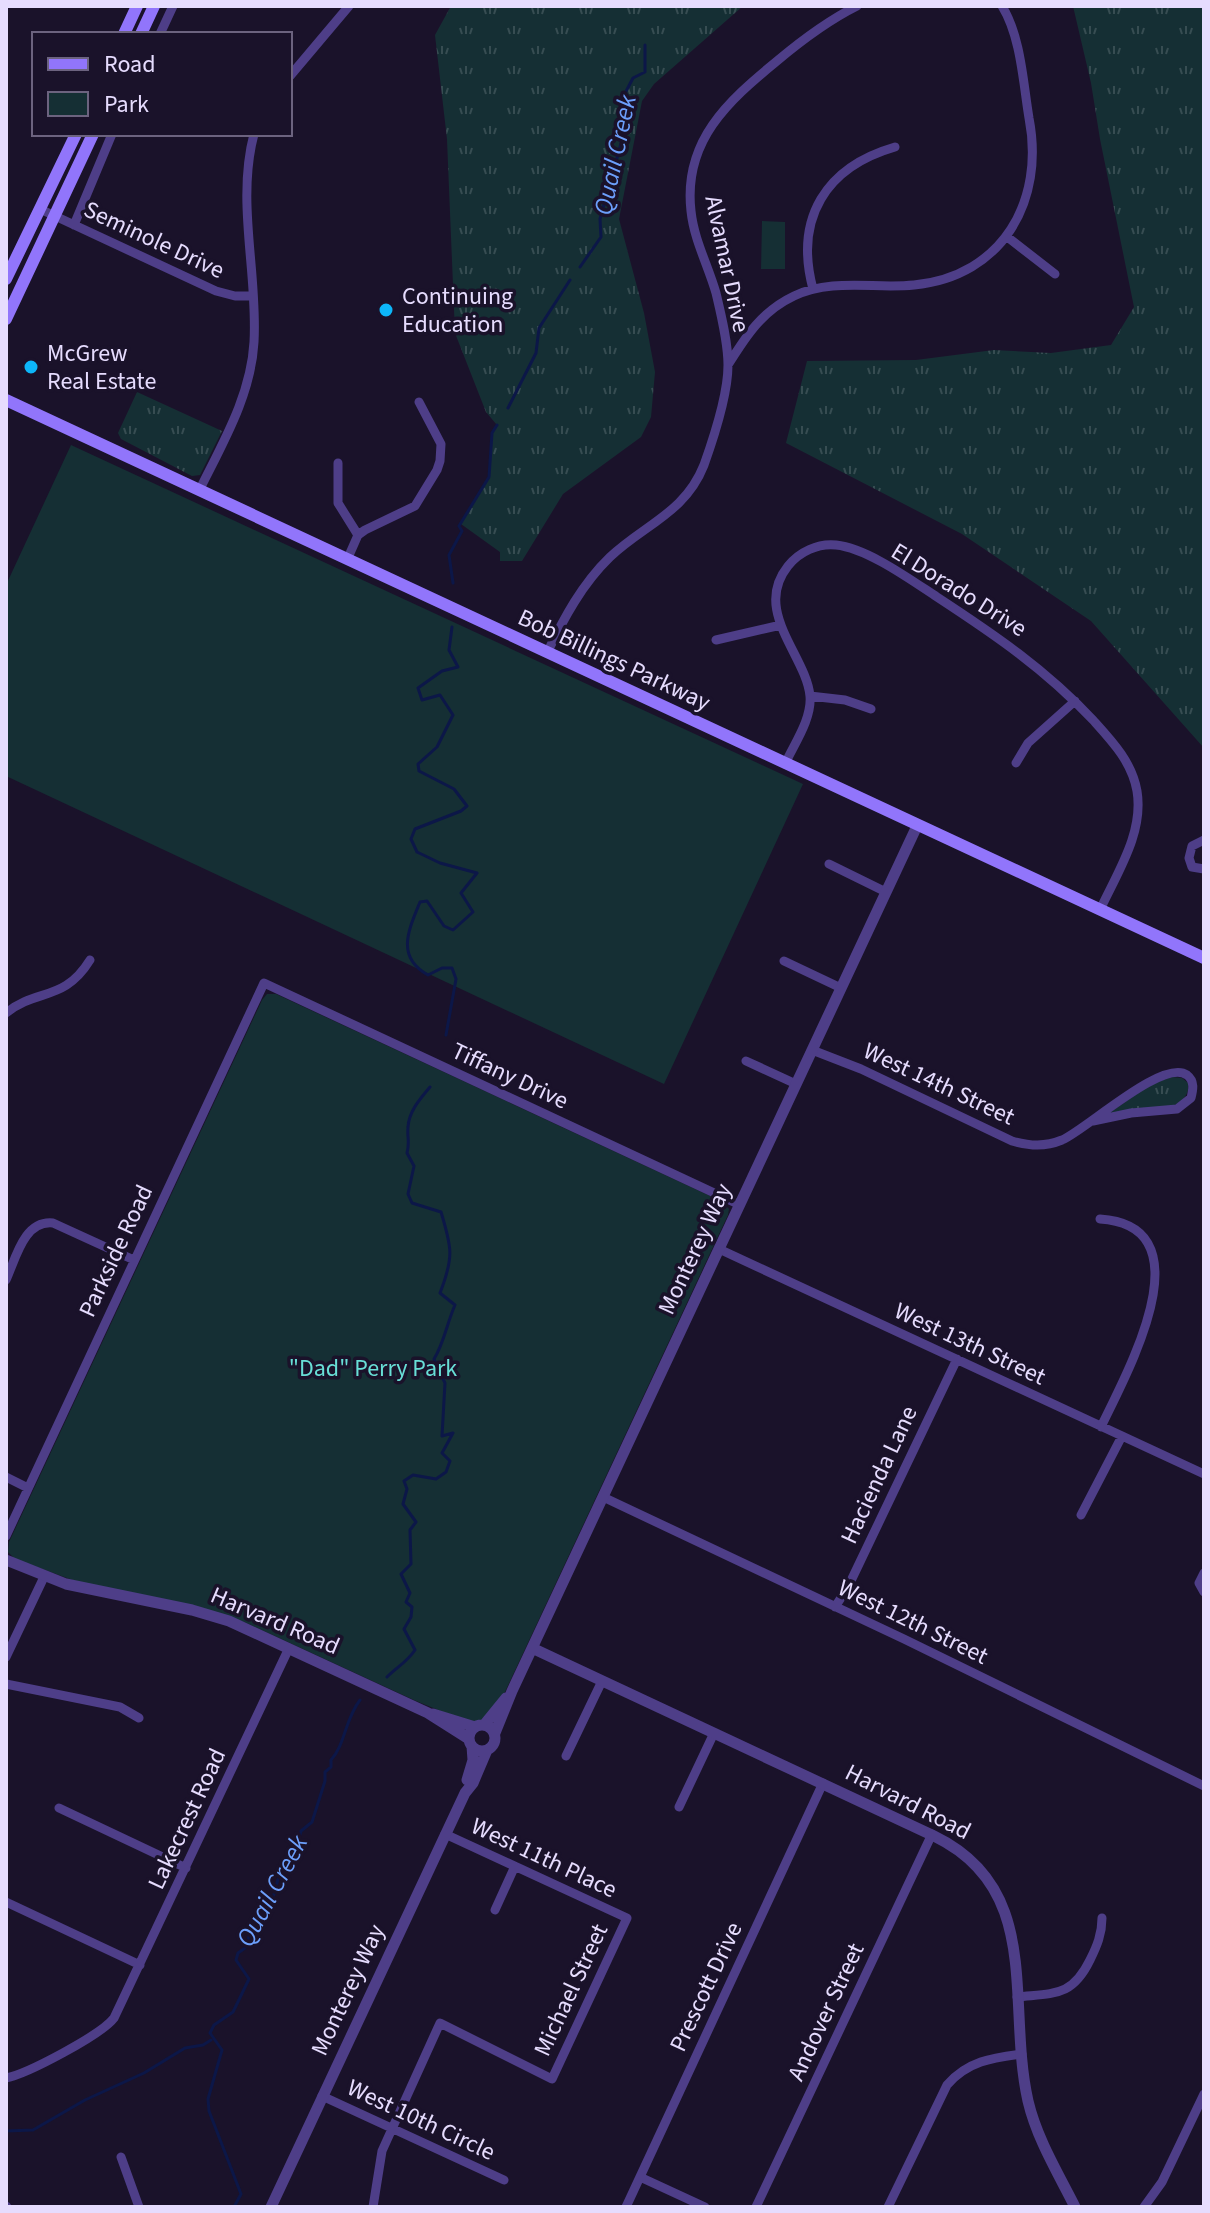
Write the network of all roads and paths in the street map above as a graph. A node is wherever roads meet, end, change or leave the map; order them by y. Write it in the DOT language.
graph roads {
  1 [pos="137,6"];
  2 [pos="154,6"];
  3 [pos="173,6"];
  4 [pos="349,6"];
  5 [pos="857,6"];
  6 [pos="1002,6"];
  7 [pos="125,32"];
  8 [pos="142,32"];
  9 [pos="161,32"];
  10 [pos="292,74"];
  11 [pos="75,136"];
  12 [pos="92,136"];
  13 [pos="111,136"];
  14 [pos="254,136"];
  15 [pos="895,147"];
  16 [pos="40,209"];
  17 [pos="55,216"];
  18 [pos="74,225"];
  19 [pos="1006,236"];
  20 [pos="1055,274"];
  21 [pos="6,279"];
  22 [pos="813,289"];
  23 [pos="252,296"];
  24 [pos="6,319"];
  25 [pos="728,365"];
  26 [pos="6,400"];
  27 [pos="419,402"];
  28 [pos="338,463"];
  29 [pos="199,491"];
  30 [pos="358,535"];
  31 [pos="347,560"];
  32 [pos="781,625"];
  33 [pos="716,640"];
  34 [pos="547,653"];
  35 [pos="810,696"];
  36 [pos="1075,701"];
  37 [pos="871,709"];
  38 [pos="1016,763"];
  39 [pos="785,764"];
  40 [pos="917,826"];
  41 [pos="1204,840"];
  42 [pos="829,864"];
  43 [pos="1204,869"];
  44 [pos="886,892"];
  45 [pos="1100,910"];
  46 [pos="1204,958"];
  47 [pos="90,960"];
  48 [pos="784,961"];
  49 [pos="264,983"];
  50 [pos="841,988"];
  51 [pos="8,1006"];
  52 [pos="812,1050"];
  53 [pos="746,1061"];
  54 [pos="796,1084"];
  55 [pos="1093,1121"];
  56 [pos="740,1205"];
  57 [pos="1100,1219"];
  58 [pos="719,1249"];
  59 [pos="134,1260"];
  60 [pos="6,1280"];
  61 [pos="957,1359"];
  62 [pos="1101,1427"];
  63 [pos="1122,1436"];
  64 [pos="1204,1474"];
  65 [pos="6,1477"];
  66 [pos="28,1488"];
  67 [pos="603,1497"];
  68 [pos="1081,1515"];
  69 [pos="6,1536"];
  70 [pos="6,1560"];
  71 [pos="1204,1573"];
  72 [pos="44,1577"];
  73 [pos="1204,1592"];
  74 [pos="835,1607"];
  75 [pos="289,1648"];
  76 [pos="532,1648"];
  77 [pos="6,1657"];
  78 [pos="602,1681"];
  79 [pos="6,1684"];
  80 [pos="512,1691"];
  81 [pos="428,1713"];
  82 [pos="139,1718"];
  83 [pos="480,1726"];
  84 [pos="495,1733"];
  85 [pos="714,1733"];
  86 [pos="470,1742"];
  87 [pos="487,1750"];
  88 [pos="566,1756"];
  89 [pos="823,1783"];
  90 [pos="1204,1786"];
  91 [pos="465,1793"];
  92 [pos="679,1807"];
  93 [pos="59,1808"];
  94 [pos="445,1834"];
  95 [pos="932,1834"];
  96 [pos="515,1866"];
  97 [pos="186,1868"];
  98 [pos="6,1902"];
  99 [pos="495,1910"];
  100 [pos="627,1918"];
  101 [pos="1102,1918"];
  102 [pos="140,1965"];
  103 [pos="1017,1997"];
  104 [pos="1022,2054"];
  105 [pos="6,2078"];
  106 [pos="1204,2094"];
  107 [pos="322,2096"];
  108 [pos="391,2128"];
  109 [pos="121,2157"];
  110 [pos="640,2177"];
  111 [pos="504,2180"];
  112 [pos="139,2207"];
  113 [pos="271,2207"];
  114 [pos="373,2207"];
  115 [pos="626,2207"];
  116 [pos="705,2207"];
  117 [pos="756,2207"];
  118 [pos="888,2207"];
  119 [pos="1075,2207"];
  120 [pos="1144,2207"];
  1 -- 7 [label="main road"];
  2 -- 8 [label="main road"];
  3 -- 9 [label="street"];
  4 -- 10 [label="street"];
  5 -- 25 [label="street, Alvamar Drive"];
  6 -- 19 [label="street, Alvamar Drive"];
  11 -- 16 [label="main road"];
  12 -- 17 [label="main road"];
  13 -- 18 [label="street"];
  14 -- 23 [label="street"];
  15 -- 22 [label="street"];
  16 -- 17 [label="street, Seminole Drive"];
  16 -- 21 [label="main road"];
  17 -- 18 [label="street, Seminole Drive"];
  17 -- 24 [label="main road"];
  18 -- 23 [label="street, Seminole Drive"];
  19 -- 20 [label="street"];
  19 -- 22 [label="street, Alvamar Drive"];
  22 -- 25 [label="street, Alvamar Drive"];
  23 -- 29 [label="street"];
  25 -- 34 [label="street, Alvamar Drive"];
  26 -- 29 [label="main road, Bob Billings Parkway"];
  27 -- 30 [label="street"];
  28 -- 30 [label="street"];
  29 -- 31 [label="main road, Bob Billings Parkway"];
  30 -- 31 [label="street"];
  31 -- 34 [label="main road, Bob Billings Parkway"];
  32 -- 33 [label="street"];
  32 -- 35 [label="street, El Dorado Drive"];
  32 -- 36 [label="street, El Dorado Drive"];
  34 -- 39 [label="main road, Bob Billings Parkway"];
  35 -- 37 [label="street"];
  35 -- 39 [label="street"];
  36 -- 38 [label="street"];
  36 -- 45 [label="street, El Dorado Drive"];
  39 -- 40 [label="main road, Bob Billings Parkway"];
  40 -- 44 [label="street, Monterey Way"];
  40 -- 45 [label="main road, Bob Billings Parkway"];
  41 -- 43 [label="street"];
  42 -- 44 [label="street"];
  44 -- 50 [label="street, Monterey Way"];
  45 -- 46 [label="main road, Bob Billings Parkway"];
  47 -- 51 [label="street"];
  48 -- 50 [label="street"];
  49 -- 56 [label="street, Tiffany Drive"];
  49 -- 59 [label="street, Parkside Road"];
  50 -- 52 [label="street, Monterey Way"];
  52 -- 54 [label="street, Monterey Way"];
  52 -- 55 [label="street, West 14th Street"];
  53 -- 54 [label="street"];
  54 -- 56 [label="street, Monterey Way"];
  55 -- 55 [label="street, West 14th Street"];
  56 -- 58 [label="street, Monterey Way"];
  57 -- 62 [label="street"];
  58 -- 61 [label="street, West 13th Street"];
  58 -- 67 [label="street, Monterey Way"];
  59 -- 60 [label="street"];
  59 -- 66 [label="street, Parkside Road"];
  61 -- 62 [label="street, West 13th Street"];
  61 -- 74 [label="street, Hacienda Lane"];
  62 -- 63 [label="street, West 13th Street"];
  63 -- 64 [label="street, West 13th Street"];
  63 -- 68 [label="street"];
  65 -- 66 [label="street"];
  66 -- 69 [label="street, Parkside Road"];
  67 -- 74 [label="street, West 12th Street"];
  67 -- 76 [label="street, Monterey Way"];
  70 -- 72 [label="street, Harvard Road"];
  71 -- 73 [label="street"];
  72 -- 75 [label="street, Harvard Road"];
  72 -- 77 [label="street"];
  74 -- 90 [label="street, West 12th Street"];
  75 -- 81 [label="street, Harvard Road"];
  75 -- 97 [label="street, Lakecrest Road"];
  76 -- 78 [label="street, Harvard Road"];
  76 -- 80 [label="street, Monterey Way"];
  78 -- 85 [label="street, Harvard Road"];
  78 -- 88 [label="street"];
  79 -- 82 [label="street"];
  80 -- 83 [label="street, Monterey Way"];
  80 -- 84 [label="street, Monterey Way"];
  81 -- 83 [label="street, Harvard Road"];
  81 -- 86 [label="street, Harvard Road"];
  83 -- 84 [label="street"];
  83 -- 86 [label="street"];
  84 -- 87 [label="street"];
  85 -- 89 [label="street, Harvard Road"];
  85 -- 92 [label="street"];
  86 -- 87 [label="street"];
  86 -- 91 [label="street, Monterey Way"];
  87 -- 91 [label="street, Monterey Way"];
  89 -- 95 [label="street, Harvard Road"];
  89 -- 110 [label="street, Prescott Drive"];
  91 -- 94 [label="street, Monterey Way"];
  93 -- 97 [label="street"];
  94 -- 96 [label="street, West 11th Place"];
  94 -- 107 [label="street, Monterey Way"];
  95 -- 103 [label="street, Harvard Road"];
  95 -- 117 [label="street, Andover Street"];
  96 -- 99 [label="street"];
  96 -- 100 [label="street, West 11th Place"];
  97 -- 102 [label="street, Lakecrest Road"];
  98 -- 102 [label="street"];
  100 -- 108 [label="street, Michael Street"];
  101 -- 103 [label="street"];
  102 -- 105 [label="street, Lakecrest Road"];
  103 -- 104 [label="street, Harvard Road"];
  104 -- 118 [label="street"];
  104 -- 119 [label="street, Harvard Road"];
  106 -- 120 [label="street"];
  107 -- 108 [label="street, West 10th Circle"];
  107 -- 113 [label="street, Monterey Way"];
  108 -- 111 [label="street, West 10th Circle"];
  108 -- 114 [label="street"];
  109 -- 112 [label="street"];
  110 -- 115 [label="street, Prescott Drive"];
  110 -- 116 [label="street"];
}
